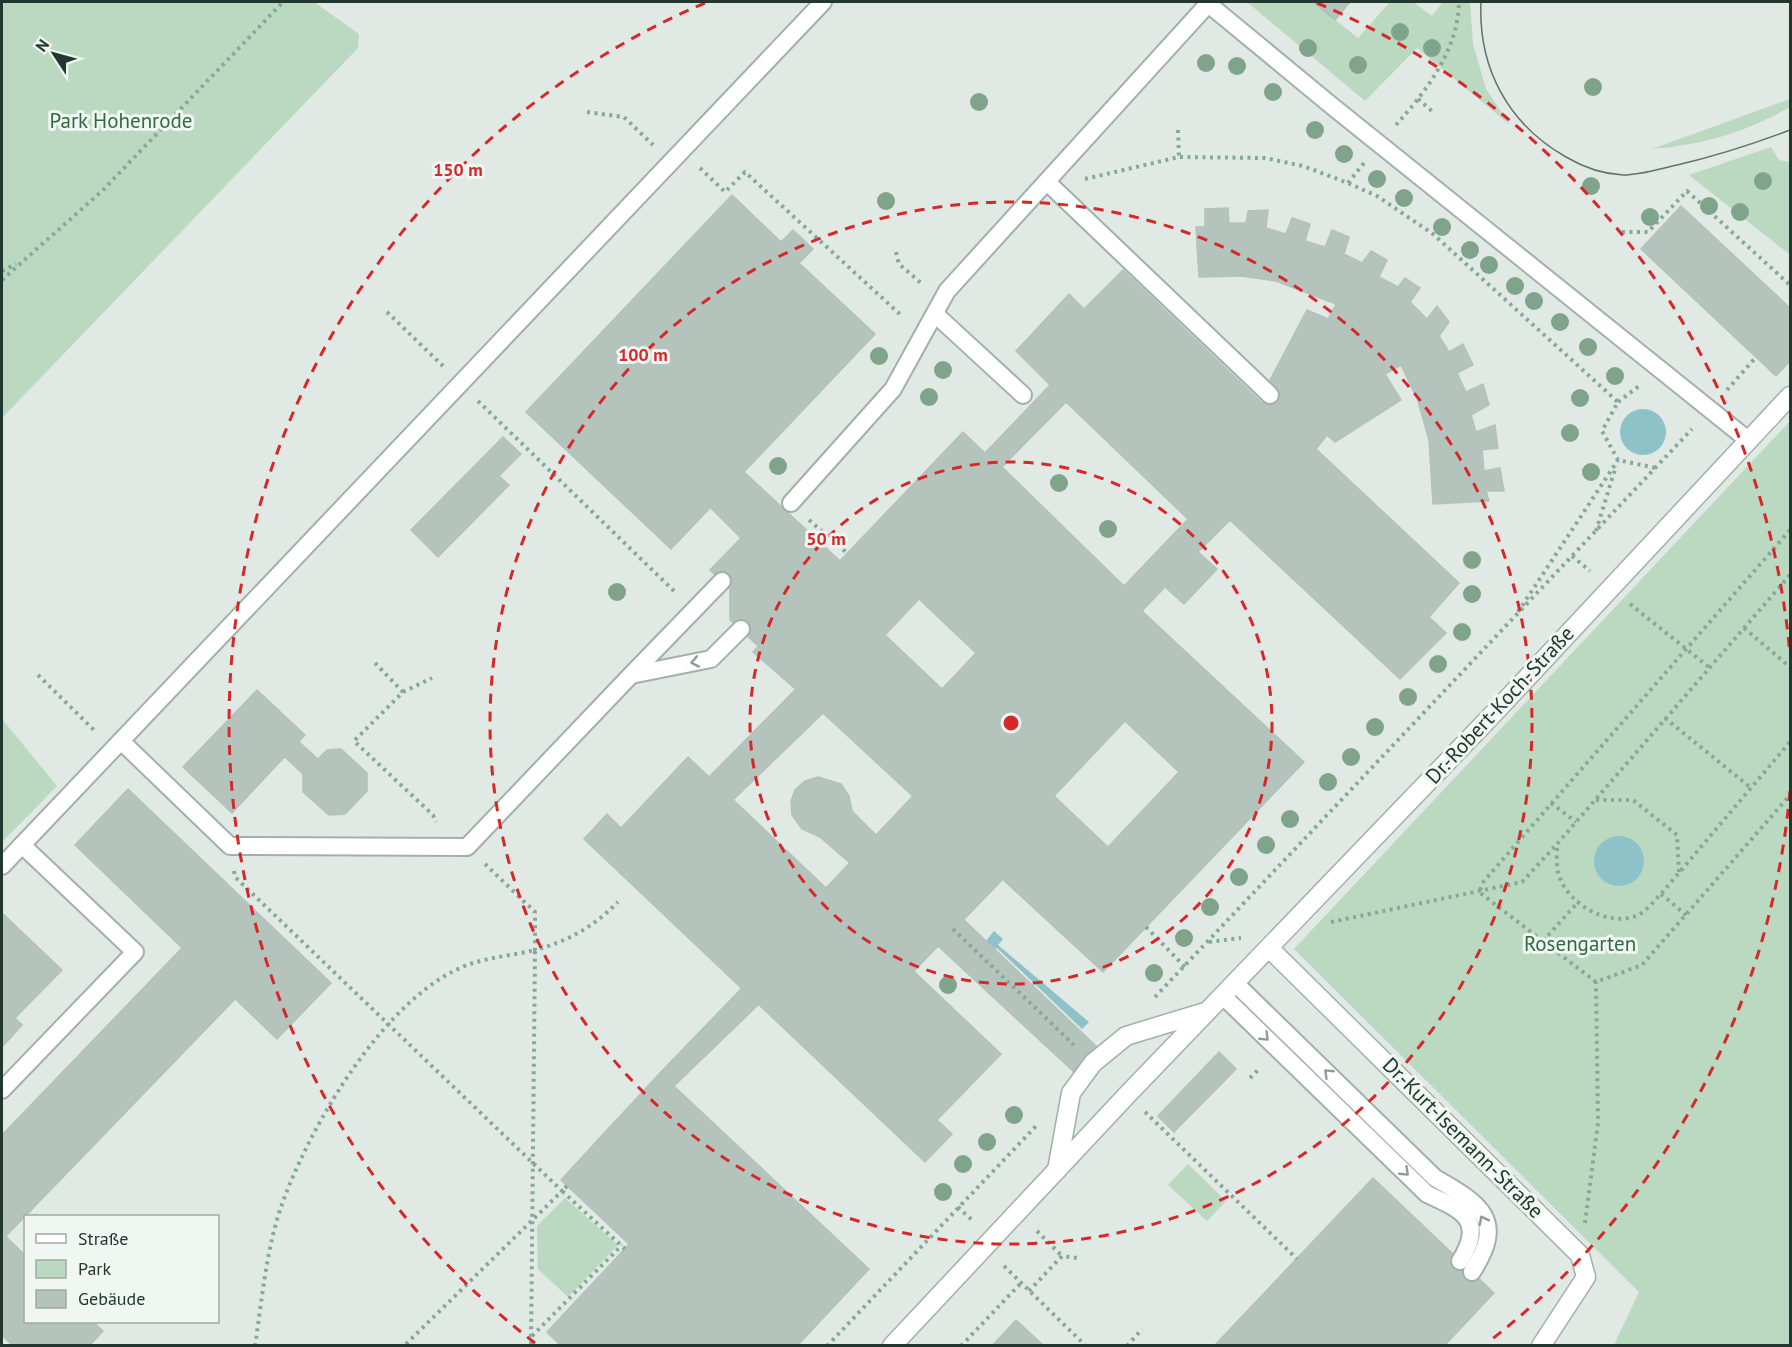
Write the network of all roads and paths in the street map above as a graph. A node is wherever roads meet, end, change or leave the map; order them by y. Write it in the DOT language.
graph roads {
  1 [pos="283,2"];
  2 [pos="823,2"];
  3 [pos="1207,2"];
  4 [pos="1459,2"];
  5 [pos="1418,99"];
  6 [pos="1432,111"];
  7 [pos="587,112"];
  8 [pos="1178,130"];
  9 [pos="1379,143"];
  10 [pos="676,157"];
  11 [pos="1179,157"];
  12 [pos="1092,179"];
  13 [pos="1047,182"];
  14 [pos="1348,183"];
  15 [pos="1622,232"];
  16 [pos="896,252"];
  17 [pos="19,262"];
  18 [pos="2,271"];
  19 [pos="2,280"];
  20 [pos="1791,285"];
  21 [pos="939,307"];
  22 [pos="387,312"];
  23 [pos="923,335"];
  24 [pos="431,355"];
  25 [pos="1756,357"];
  26 [pos="461,383"];
  27 [pos="1023,395"];
  28 [pos="1270,395"];
  29 [pos="1791,396"];
  30 [pos="1710,407"];
  31 [pos="1748,440"];
  32 [pos="1618,460"];
  33 [pos="1657,468"];
  34 [pos="790,503"];
  35 [pos="1791,530"];
  36 [pos="1596,532"];
  37 [pos="846,552"];
  38 [pos="654,572"];
  39 [pos="1791,574"];
  40 [pos="722,581"];
  41 [pos="1610,588"];
  42 [pos="1511,621"];
  43 [pos="1744,628"];
  44 [pos="741,629"];
  45 [pos="1687,648"];
  46 [pos="375,663"];
  47 [pos="1791,667"];
  48 [pos="1710,668"];
  49 [pos="38,675"];
  50 [pos="632,675"];
  51 [pos="432,678"];
  52 [pos="403,692"];
  53 [pos="1665,718"];
  54 [pos="1791,742"];
  55 [pos="117,745"];
  56 [pos="1751,788"];
  57 [pos="1791,795"];
  58 [pos="1595,800"];
  59 [pos="1551,803"];
  60 [pos="1575,822"];
  61 [pos="1557,844"];
  62 [pos="22,845"];
  63 [pos="230,846"];
  64 [pos="467,847"];
  65 [pos="2,866"];
  66 [pos="1679,872"];
  67 [pos="1479,892"];
  68 [pos="1661,894"];
  69 [pos="1579,901"];
  70 [pos="618,902"];
  71 [pos="1686,915"];
  72 [pos="1146,927"];
  73 [pos="1286,932"];
  74 [pos="1543,941"];
  75 [pos="1209,942"];
  76 [pos="1270,949"];
  77 [pos="535,951"];
  78 [pos="1185,967"];
  79 [pos="1596,982"];
  80 [pos="1229,990"];
  81 [pos="1147,1005"];
  82 [pos="1207,1011"];
  83 [pos="388,1023"];
  84 [pos="1259,1069"];
  85 [pos="1250,1078"];
  86 [pos="2,1090"];
  87 [pos="1038,1124"];
  88 [pos="532,1160"];
  89 [pos="1057,1170"];
  90 [pos="567,1186"];
  91 [pos="562,1191"];
  92 [pos="958,1207"];
  93 [pos="1018,1213"];
  94 [pos="531,1222"];
  95 [pos="1272,1235"];
  96 [pos="990,1242"];
  97 [pos="1580,1255"];
  98 [pos="1062,1256"];
  99 [pos="1077,1258"];
  100 [pos="1297,1259"];
  101 [pos="1466,1266"];
  102 [pos="1021,1283"];
  103 [pos="1029,1291"];
  104 [pos="1142,1329"];
  105 [pos="531,1337"];
  106 [pos="255,1346"];
  107 [pos="404,1346"];
  108 [pos="531,1346"];
  109 [pos="827,1346"];
  110 [pos="892,1346"];
  111 [pos="961,1346"];
  112 [pos="1086,1346"];
  113 [pos="1127,1346"];
  114 [pos="1541,1346"];
  1 -- 17 [label="path"];
  2 -- 10 [label="lane"];
  3 -- 9 [label="lane"];
  3 -- 13 [label="lane"];
  4 -- 5 [label="path"];
  5 -- 6 [label="path"];
  5 -- 9 [label="path"];
  7 -- 10 [label="path"];
  8 -- 11 [label="path"];
  9 -- 14 [label="path"];
  9 -- 30 [label="lane"];
  10 -- 23 [label="path"];
  10 -- 26 [label="lane"];
  11 -- 12 [label="path"];
  11 -- 14 [label="path"];
  13 -- 21 [label="lane"];
  13 -- 28 [label="lane"];
  14 -- 32 [label="path"];
  15 -- 20 [label="path"];
  16 -- 21 [label="path"];
  17 -- 18 [label="path"];
  17 -- 19 [label="path"];
  21 -- 23 [label="lane"];
  21 -- 27 [label="lane"];
  22 -- 24 [label="path"];
  23 -- 34 [label="lane"];
  25 -- 30 [label="path"];
  26 -- 38 [label="path"];
  26 -- 55 [label="lane"];
  29 -- 31 [label="street, Dr.-Robert-Koch-Straße"];
  30 -- 31 [label="lane"];
  30 -- 33 [label="path"];
  31 -- 41 [label="street, Dr.-Robert-Koch-Straße"];
  32 -- 33 [label="path"];
  32 -- 36 [label="path"];
  32 -- 42 [label="path"];
  33 -- 36 [label="path"];
  34 -- 37 [label="path"];
  35 -- 45 [label="path"];
  36 -- 42 [label="path"];
  39 -- 43 [label="path"];
  40 -- 50 [label="lane"];
  41 -- 45 [label="path"];
  41 -- 73 [label="street, Dr.-Robert-Koch-Straße"];
  42 -- 75 [label="path"];
  43 -- 47 [label="path"];
  43 -- 48 [label="path"];
  44 -- 50 [label="lane, one-way"];
  45 -- 48 [label="path"];
  45 -- 59 [label="path"];
  46 -- 52 [label="path"];
  48 -- 53 [label="path"];
  49 -- 55 [label="path"];
  50 -- 64 [label="lane"];
  51 -- 52 [label="path"];
  52 -- 64 [label="path"];
  53 -- 56 [label="path"];
  53 -- 58 [label="path"];
  54 -- 56 [label="path"];
  55 -- 62 [label="lane"];
  55 -- 63 [label="lane"];
  56 -- 66 [label="path"];
  57 -- 71 [label="path"];
  58 -- 60 [label="path"];
  58 -- 66 [label="path"];
  59 -- 60 [label="path"];
  59 -- 67 [label="path"];
  60 -- 61 [label="path"];
  61 -- 67 [label="path"];
  61 -- 69 [label="path"];
  62 -- 65 [label="lane"];
  62 -- 86 [label="lane"];
  63 -- 64 [label="lane"];
  63 -- 83 [label="path"];
  64 -- 77 [label="path"];
  66 -- 68 [label="path"];
  67 -- 73 [label="path"];
  67 -- 74 [label="path"];
  68 -- 69 [label="path"];
  68 -- 71 [label="path"];
  69 -- 74 [label="path"];
  70 -- 77 [label="path"];
  71 -- 79 [label="path"];
  72 -- 78 [label="path"];
  73 -- 75 [label="path"];
  73 -- 76 [label="street, Dr.-Robert-Koch-Straße"];
  74 -- 79 [label="path"];
  75 -- 78 [label="path"];
  76 -- 80 [label="street, Dr.-Robert-Koch-Straße"];
  76 -- 97 [label="street, Dr.-Kurt-Isemann-Straße"];
  77 -- 83 [label="path"];
  77 -- 88 [label="path"];
  78 -- 81 [label="path"];
  79 -- 97 [label="path"];
  80 -- 82 [label="street, Dr.-Robert-Koch-Straße"];
  80 -- 101 [label="lane"];
  82 -- 89 [label="street, Dr.-Robert-Koch-Straße"];
  82 -- 89 [label="street, Dr.-Robert-Koch-Straße"];
  83 -- 88 [label="path"];
  83 -- 106 [label="path"];
  84 -- 85 [label="path"];
  87 -- 92 [label="path"];
  88 -- 91 [label="path"];
  88 -- 94 [label="path"];
  89 -- 93 [label="street, Dr.-Robert-Koch-Straße"];
  90 -- 91 [label="path"];
  91 -- 94 [label="path"];
  91 -- 105 [label="path"];
  92 -- 96 [label="path"];
  92 -- 109 [label="path"];
  93 -- 96 [label="street, Dr.-Robert-Koch-Straße"];
  93 -- 98 [label="path"];
  94 -- 105 [label="path"];
  94 -- 107 [label="path"];
  95 -- 100 [label="path"];
  96 -- 102 [label="path"];
  96 -- 110 [label="street, Dr.-Robert-Koch-Straße"];
  97 -- 114 [label="street"];
  98 -- 99 [label="path"];
  98 -- 103 [label="path"];
  102 -- 103 [label="path"];
  102 -- 111 [label="path"];
  103 -- 112 [label="path"];
  104 -- 113 [label="path"];
  105 -- 108 [label="path"];
}
